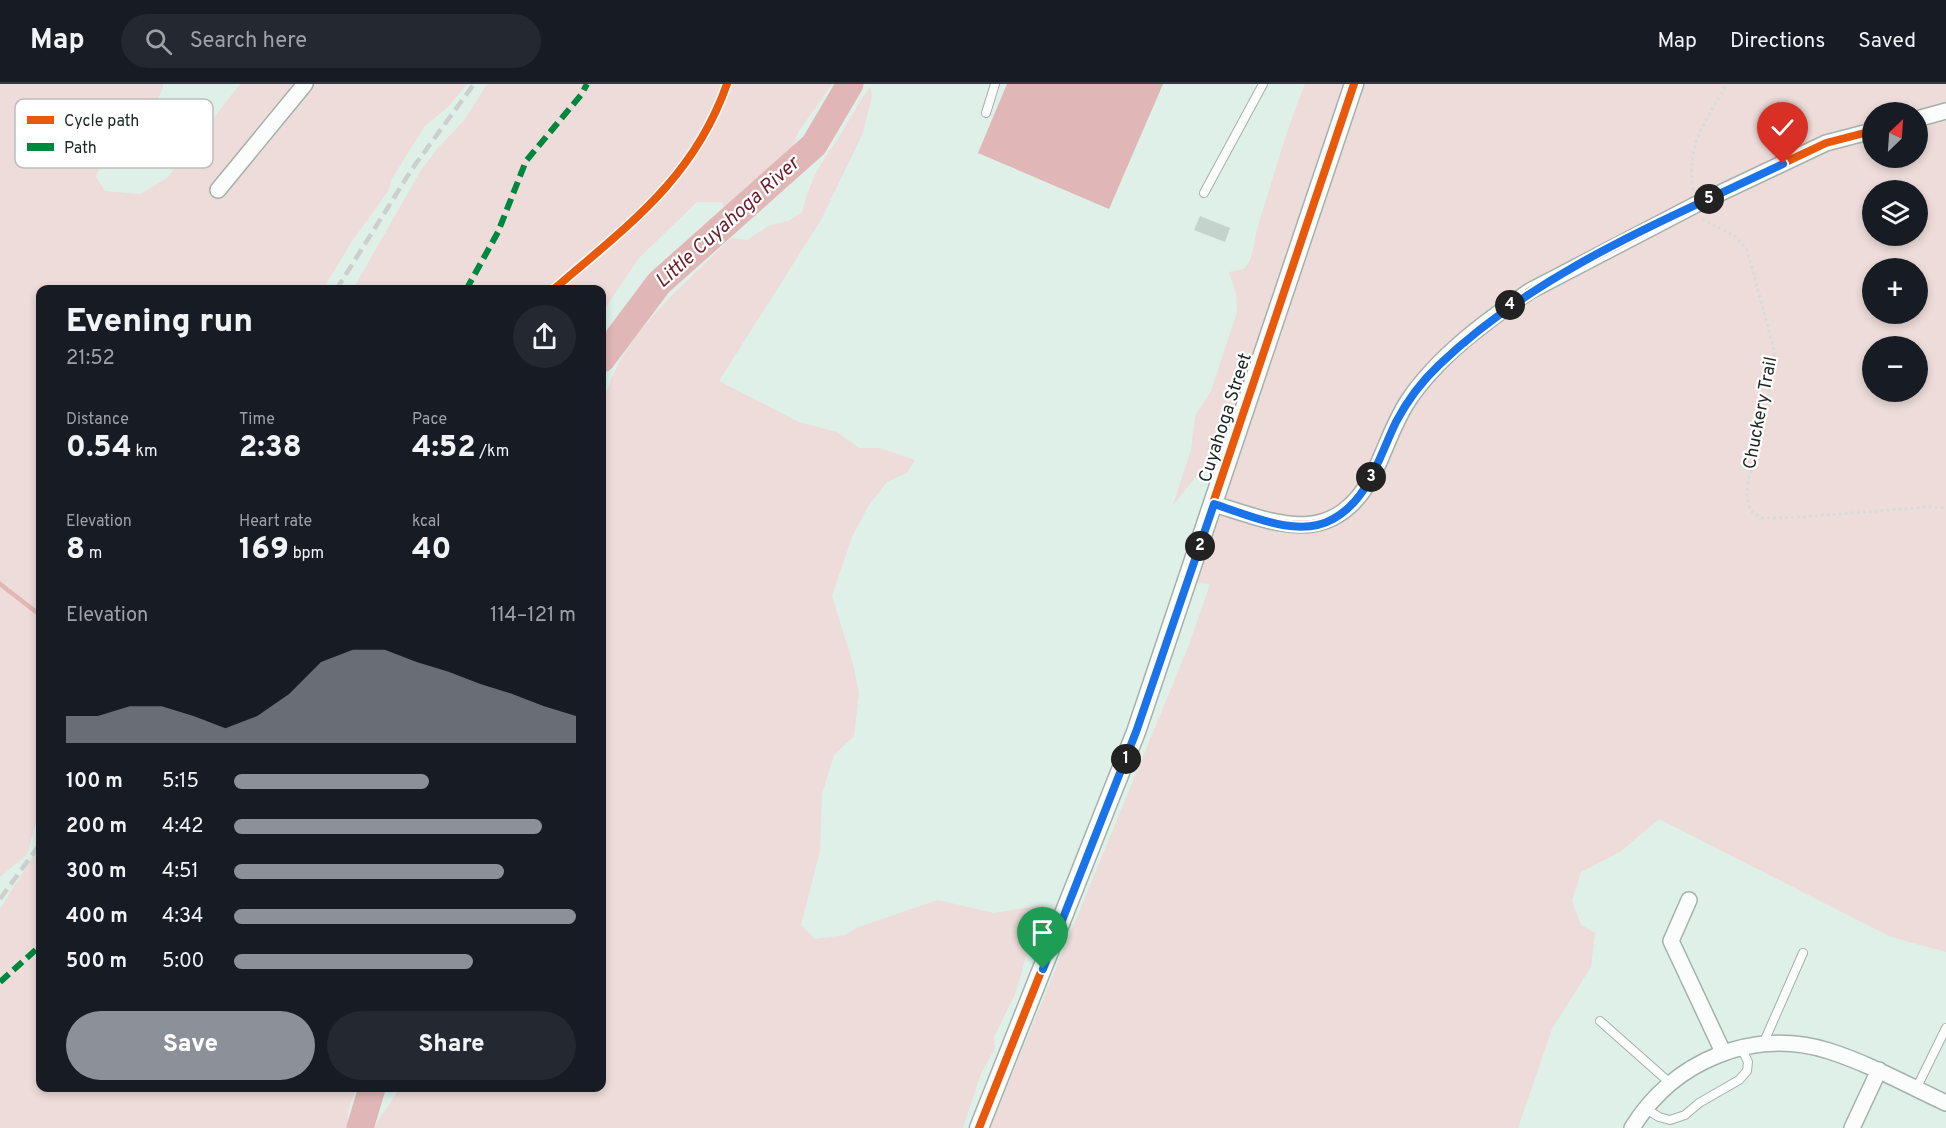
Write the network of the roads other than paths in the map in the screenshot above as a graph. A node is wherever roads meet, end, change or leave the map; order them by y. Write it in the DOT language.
graph roads {
  1 [pos="305,84"];
  2 [pos="995,84"];
  3 [pos="1263,84"];
  4 [pos="1354,84"];
  5 [pos="1946,111"];
  6 [pos="986,113"];
  7 [pos="1928,116"];
  8 [pos="1862,134"];
  9 [pos="218,190"];
  10 [pos="1204,193"];
  11 [pos="1214,504"];
  12 [pos="1689,900"];
  13 [pos="1803,953"];
  14 [pos="1600,1021"];
  15 [pos="1946,1028"];
  16 [pos="1763,1044"];
  17 [pos="1741,1047"];
  18 [pos="1723,1052"];
  19 [pos="1879,1070"];
  20 [pos="1670,1083"];
  21 [pos="1916,1089"];
  22 [pos="1946,1103"];
  23 [pos="1646,1109"];
  24 [pos="979,1128"];
  25 [pos="1632,1128"];
  26 [pos="1852,1128"];
  1 -- 9 [label="street"];
  2 -- 6 [label="lane"];
  3 -- 10 [label="lane"];
  4 -- 11 [label="street, Cuyahoga Street"];
  5 -- 7 [label="street"];
  8 -- 11 [label="street"];
  11 -- 24 [label="street, Cuyahoga Street"];
  12 -- 18 [label="street"];
  13 -- 16 [label="lane"];
  14 -- 20 [label="lane"];
  15 -- 21 [label="lane"];
  16 -- 17 [label="street"];
  16 -- 19 [label="street"];
  17 -- 18 [label="street"];
  17 -- 23 [label="lane"];
  18 -- 20 [label="street"];
  19 -- 21 [label="street"];
  19 -- 26 [label="street"];
  20 -- 23 [label="street"];
  21 -- 22 [label="street"];
  23 -- 25 [label="street"];
}
